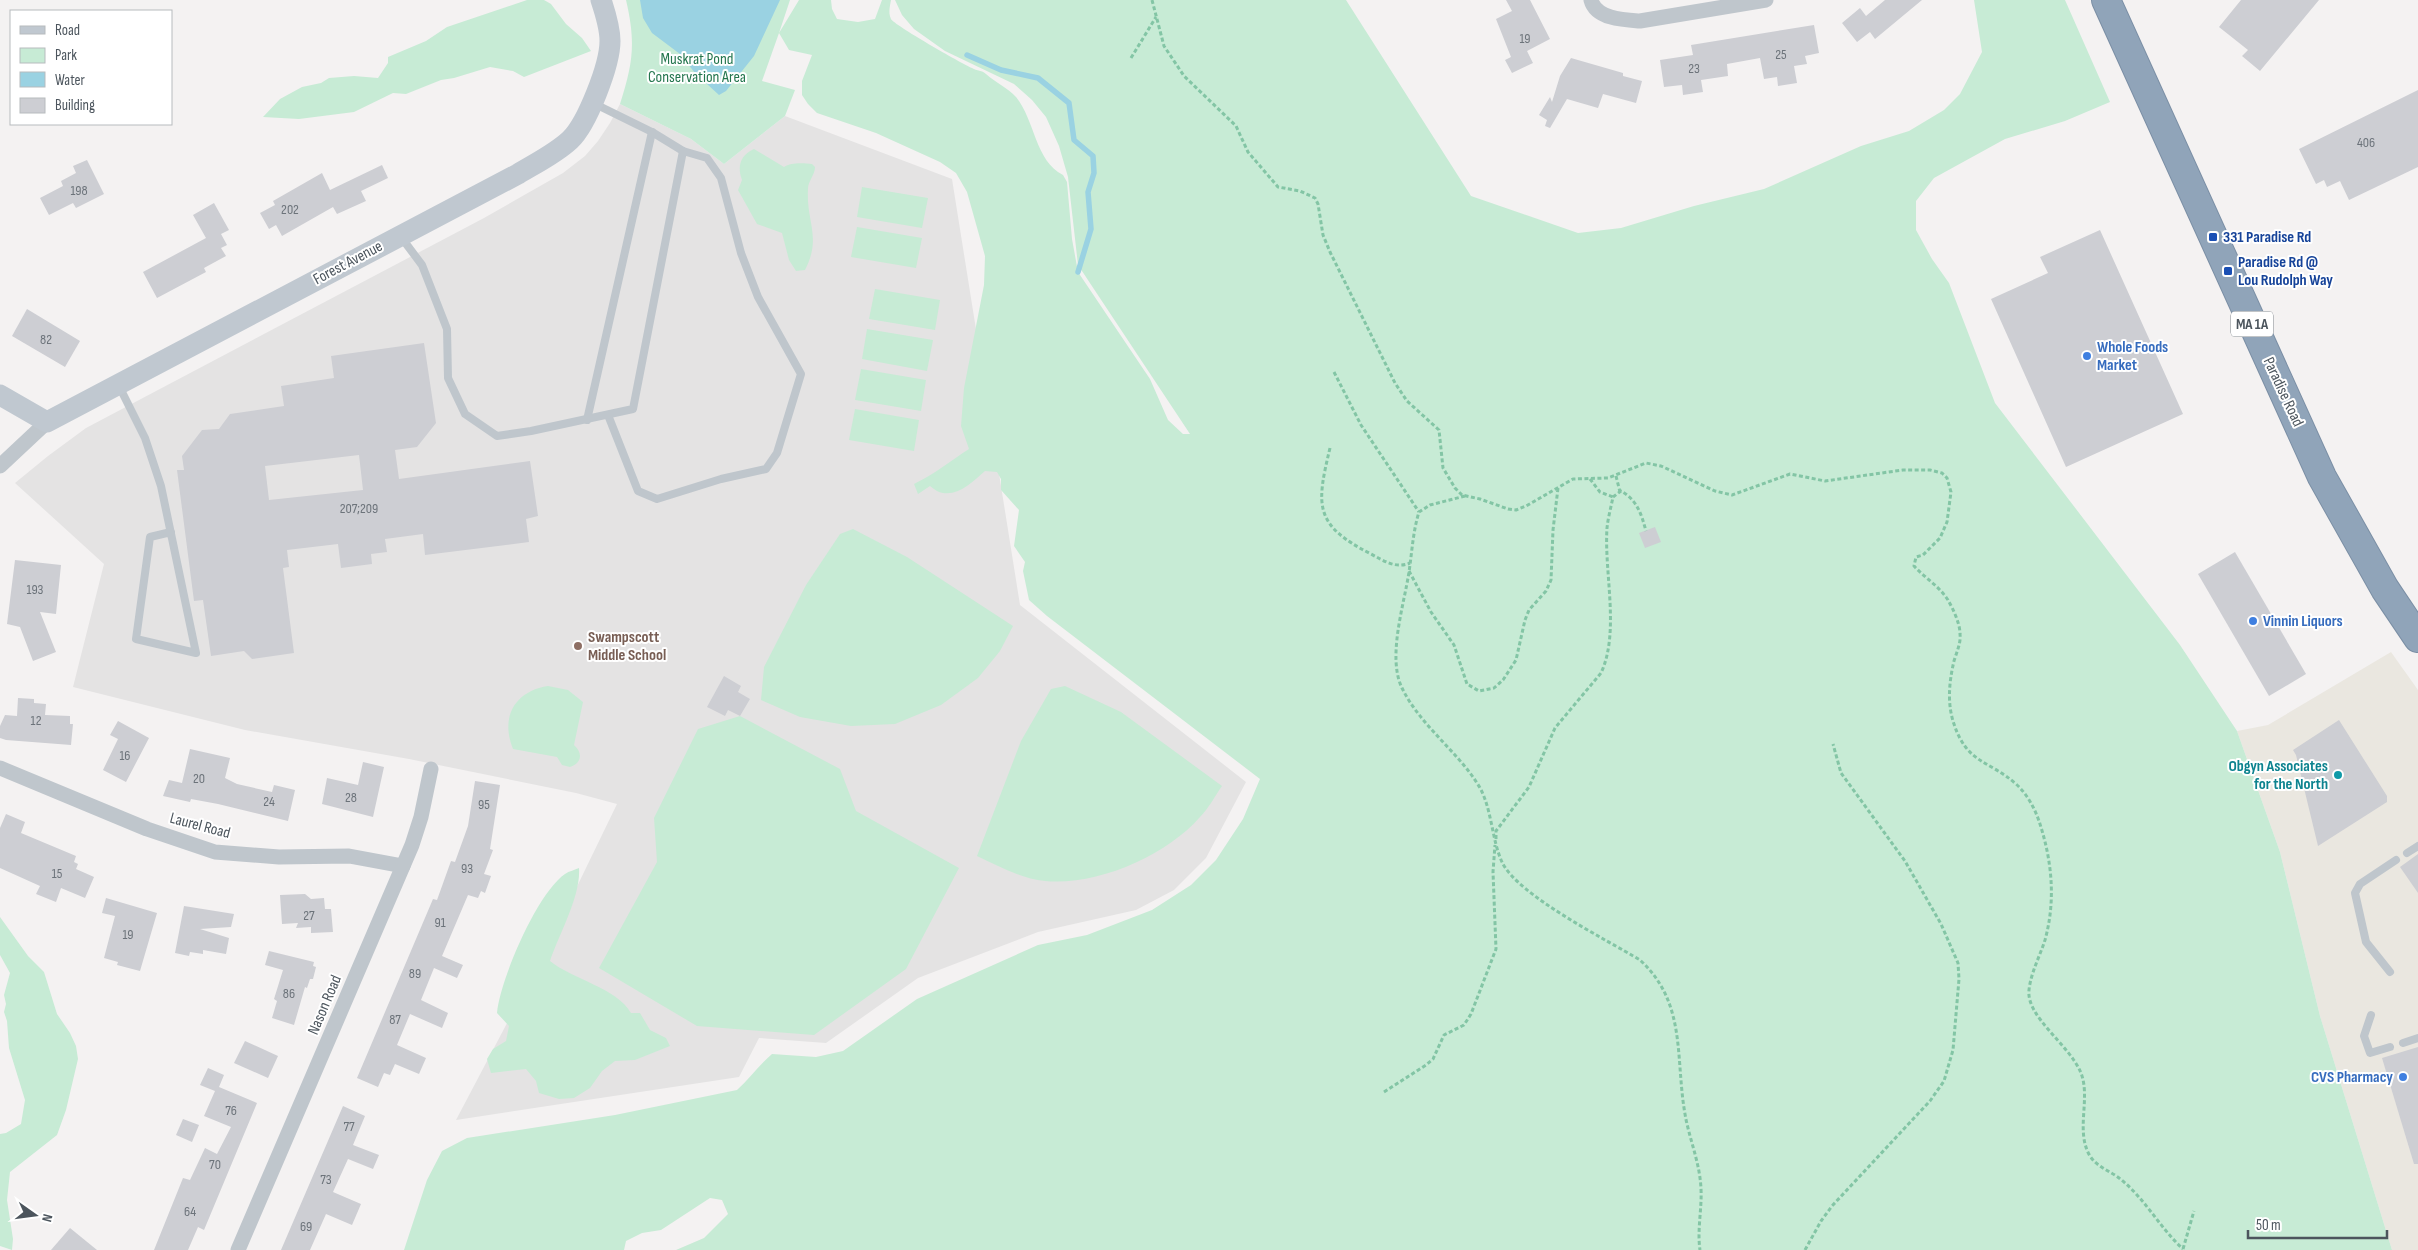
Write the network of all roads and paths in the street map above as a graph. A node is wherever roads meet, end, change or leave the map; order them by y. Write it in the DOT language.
graph roads {
  1 [pos="601,0"];
  2 [pos="1152,0"];
  3 [pos="1591,0"];
  4 [pos="1766,0"];
  5 [pos="2106,0"];
  6 [pos="1156,16"];
  7 [pos="1131,58"];
  8 [pos="592,103"];
  9 [pos="652,132"];
  10 [pos="683,151"];
  11 [pos="400,236"];
  12 [pos="1334,372"];
  13 [pos="118,384"];
  14 [pos="0,395"];
  15 [pos="608,415"];
  16 [pos="587,420"];
  17 [pos="47,422"];
  18 [pos="1330,448"];
  19 [pos="0,466"];
  20 [pos="1616,476"];
  21 [pos="1590,478"];
  22 [pos="1558,488"];
  23 [pos="1621,490"];
  24 [pos="1468,496"];
  25 [pos="1613,497"];
  26 [pos="1419,512"];
  27 [pos="1646,530"];
  28 [pos="171,532"];
  29 [pos="1410,562"];
  30 [pos="1409,571"];
  31 [pos="2418,638"];
  32 [pos="1833,744"];
  33 [pos="0,768"];
  34 [pos="430,770"];
  35 [pos="1495,842"];
  36 [pos="2418,846"];
  37 [pos="2406,853"];
  38 [pos="2396,860"];
  39 [pos="403,866"];
  40 [pos="2390,972"];
  41 [pos="2371,1015"];
  42 [pos="2418,1038"];
  43 [pos="2403,1043"];
  44 [pos="2390,1046"];
  45 [pos="1384,1092"];
  46 [pos="2194,1210"];
  47 [pos="238,1250"];
  48 [pos="1700,1250"];
  49 [pos="1805,1250"];
  50 [pos="2184,1250"];
  1 -- 8 [label="street, Forest Avenue"];
  2 -- 6 [label="path"];
  3 -- 4 [label="street"];
  5 -- 31 [label="highway, Paradise Road / MA 1A"];
  6 -- 7 [label="path"];
  6 -- 24 [label="path"];
  8 -- 9 [label="lane"];
  8 -- 11 [label="street, Forest Avenue"];
  9 -- 10 [label="lane"];
  9 -- 16 [label="lane"];
  10 -- 15 [label="lane"];
  10 -- 15 [label="lane"];
  11 -- 13 [label="street, Forest Avenue"];
  11 -- 16 [label="lane"];
  12 -- 26 [label="path"];
  13 -- 17 [label="street, Forest Avenue"];
  13 -- 28 [label="lane"];
  14 -- 17 [label="street"];
  15 -- 16 [label="lane"];
  17 -- 19 [label="street, Forest Avenue"];
  18 -- 29 [label="path"];
  20 -- 21 [label="path"];
  20 -- 23 [label="path"];
  20 -- 50 [label="path"];
  21 -- 22 [label="path"];
  21 -- 25 [label="path"];
  22 -- 24 [label="path"];
  22 -- 30 [label="path"];
  23 -- 25 [label="path"];
  23 -- 27 [label="path"];
  24 -- 26 [label="path"];
  25 -- 35 [label="path"];
  26 -- 29 [label="path"];
  28 -- 28 [label="lane"];
  29 -- 30 [label="path"];
  30 -- 35 [label="path"];
  32 -- 49 [label="path"];
  33 -- 39 [label="street, Laurel Road"];
  34 -- 39 [label="street, Nason Road"];
  35 -- 45 [label="path"];
  35 -- 48 [label="path"];
  36 -- 37 [label="lane"];
  38 -- 40 [label="lane"];
  39 -- 47 [label="street, Nason Road"];
  41 -- 44 [label="lane"];
  42 -- 43 [label="lane"];
  46 -- 50 [label="path"];
}
